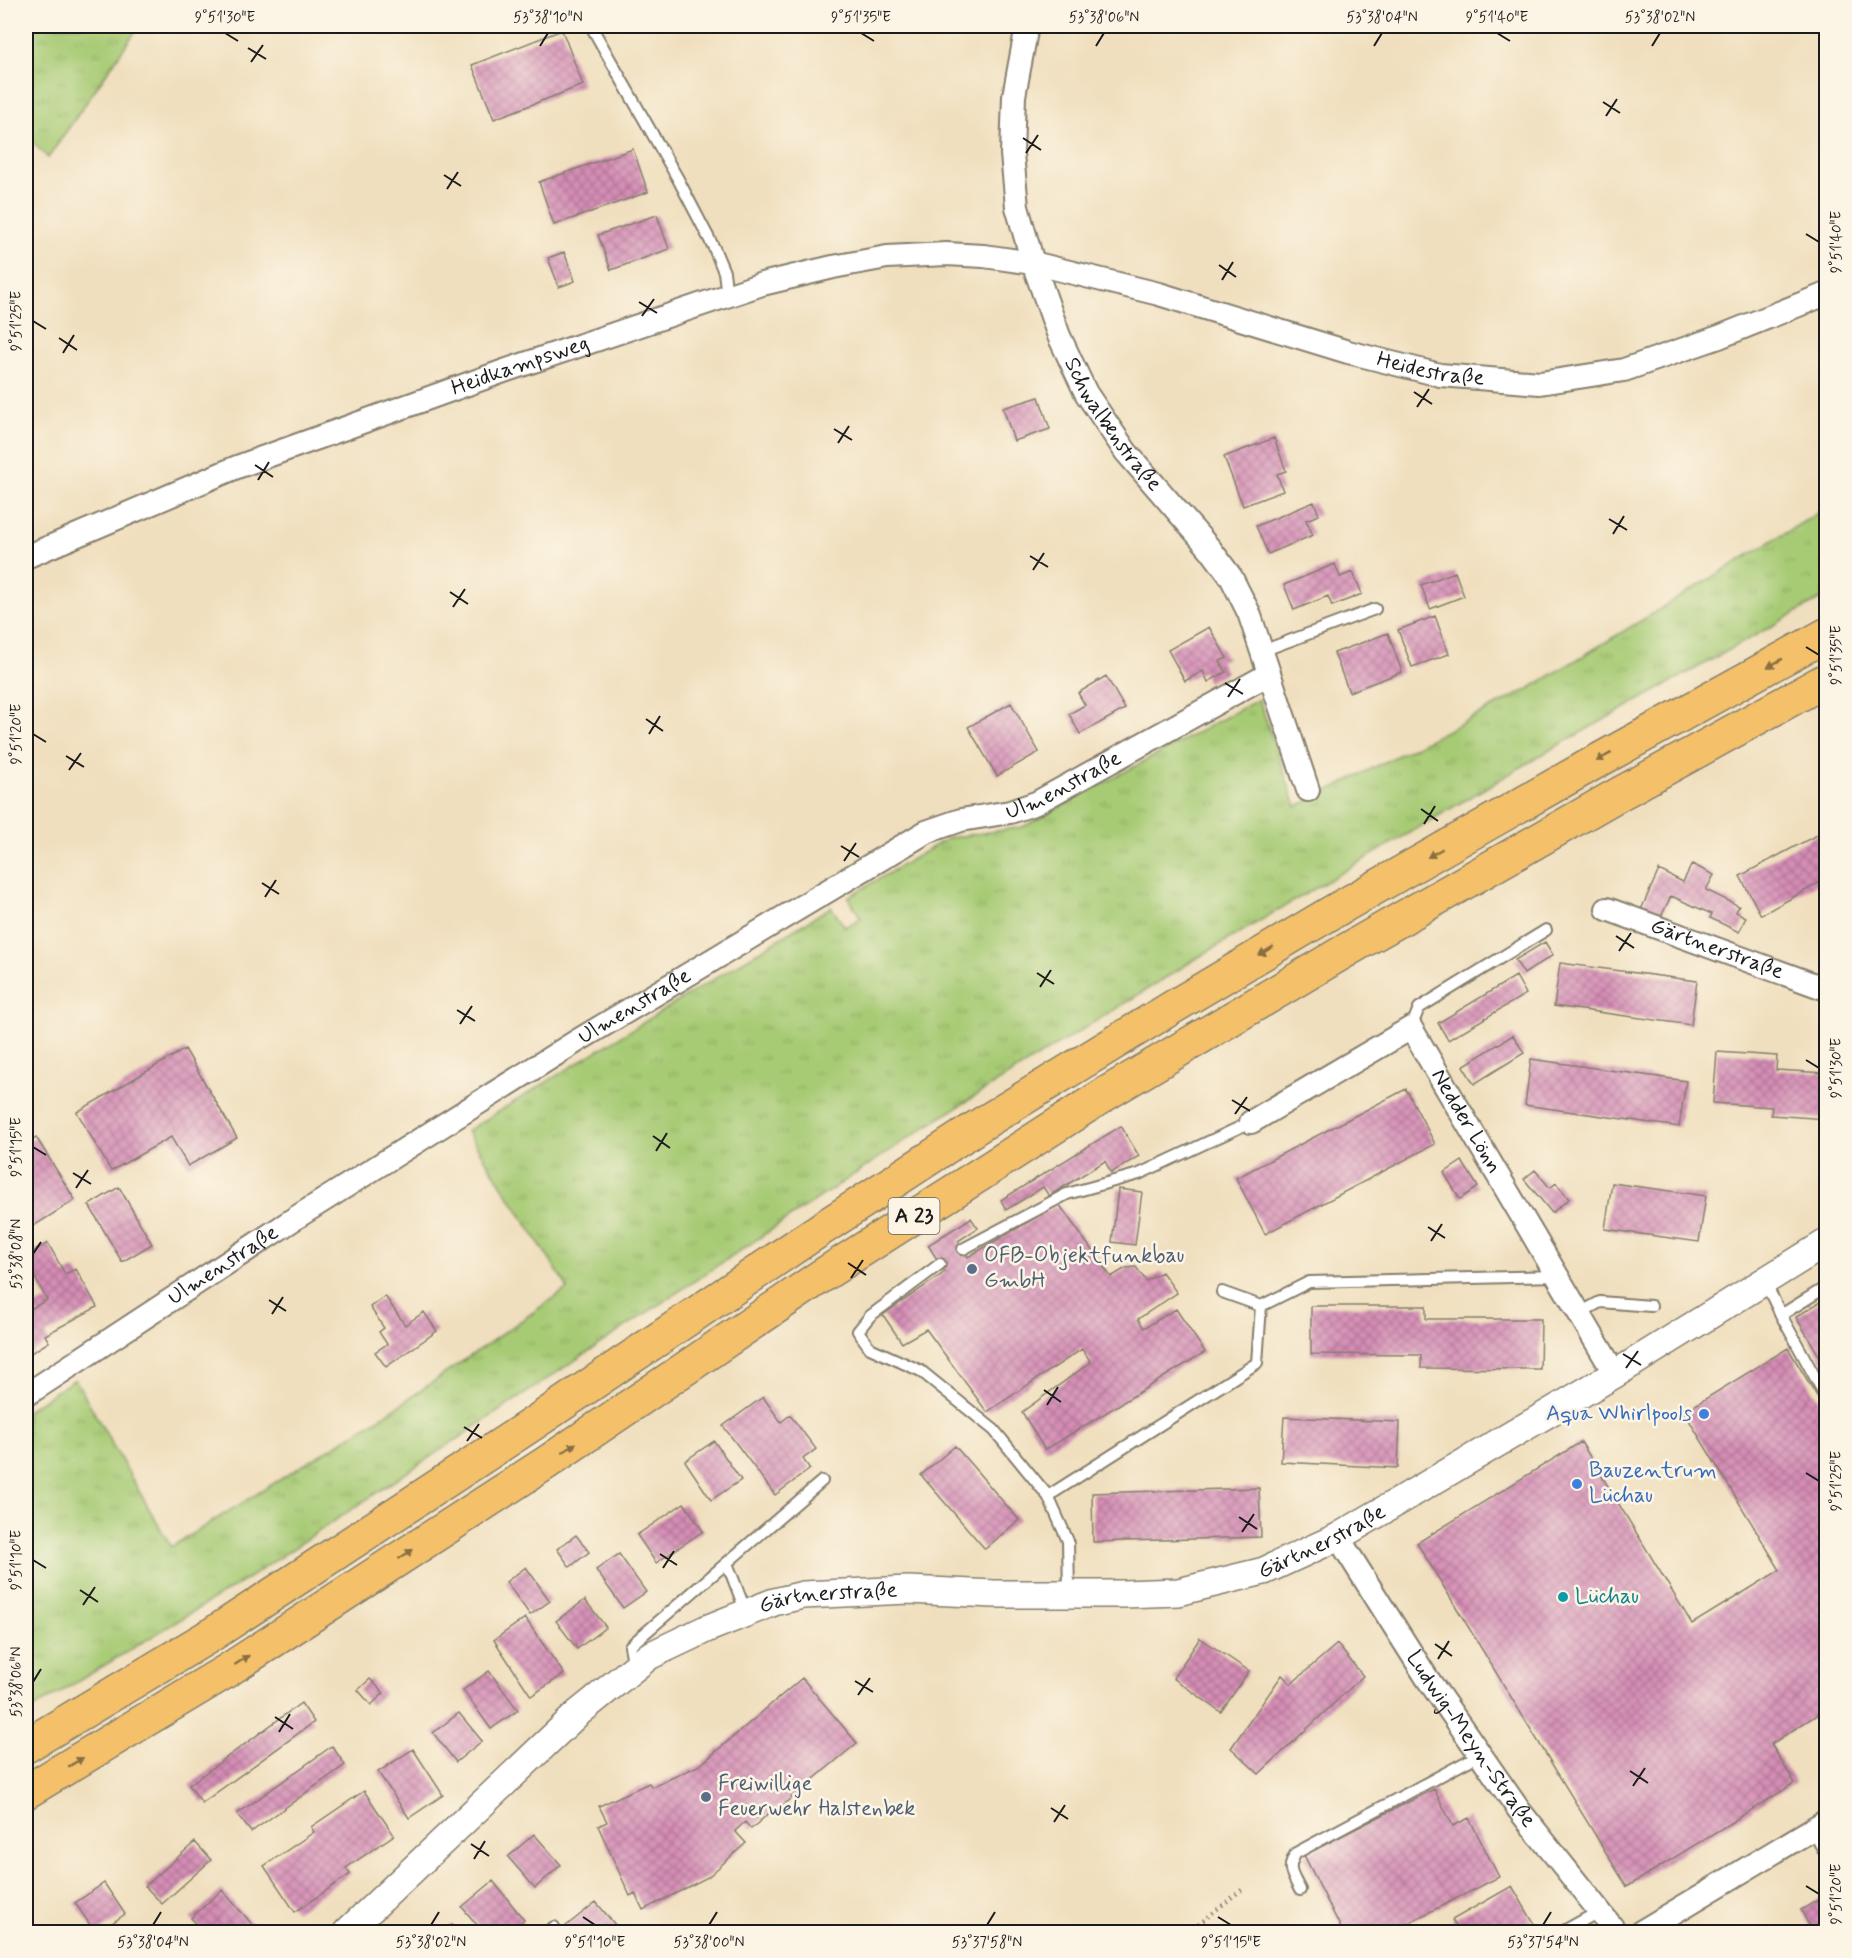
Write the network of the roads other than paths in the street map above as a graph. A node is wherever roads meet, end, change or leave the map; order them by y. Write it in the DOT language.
graph roads {
  1 [pos="591,26"];
  2 [pos="1027,26"];
  3 [pos="1033,263"];
  4 [pos="1827,294"];
  5 [pos="727,296"];
  6 [pos="26,557"];
  7 [pos="1375,609"];
  8 [pos="1827,635"];
  9 [pos="1262,651"];
  10 [pos="1269,674"];
  11 [pos="1827,680"];
  12 [pos="1308,790"];
  13 [pos="1607,909"];
  14 [pos="1546,930"];
  15 [pos="1827,989"];
  16 [pos="1411,1028"];
  17 [pos="1251,1122"];
  18 [pos="1827,1243"];
  19 [pos="963,1249"];
  20 [pos="940,1264"];
  21 [pos="1557,1276"];
  22 [pos="1765,1282"];
  23 [pos="1827,1287"];
  24 [pos="1222,1292"];
  25 [pos="1651,1305"];
  26 [pos="1261,1306"];
  27 [pos="1580,1313"];
  28 [pos="1781,1315"];
  29 [pos="1615,1374"];
  30 [pos="26,1395"];
  31 [pos="1827,1397"];
  32 [pos="822,1482"];
  33 [pos="1048,1496"];
  34 [pos="1338,1537"];
  35 [pos="727,1563"];
  36 [pos="1069,1594"];
  37 [pos="746,1612"];
  38 [pos="634,1667"];
  39 [pos="26,1746"];
  40 [pos="1481,1754"];
  41 [pos="26,1792"];
  42 [pos="1819,1826"];
  43 [pos="1827,1854"];
  44 [pos="1300,1890"];
  45 [pos="1599,1911"];
  46 [pos="348,1932"];
  47 [pos="1562,1932"];
  48 [pos="1616,1932"];
  49 [pos="1641,1932"];
  1 -- 5 [label="lane"];
  2 -- 3 [label="street, Schwalbenstraße"];
  3 -- 4 [label="street, Heidestraße"];
  3 -- 5 [label="street, Heidkampsweg"];
  3 -- 9 [label="street, Schwalbenstraße"];
  5 -- 6 [label="street, Heidkampsweg"];
  7 -- 9 [label="lane"];
  8 -- 39 [label="highway, A 23, one-way"];
  9 -- 10 [label="street, Schwalbenstraße"];
  10 -- 12 [label="street, Schwalbenstraße"];
  10 -- 30 [label="street, Ulmenstraße"];
  41 -- 11 [label="highway, A 23, one-way"];
  13 -- 15 [label="street, Gärtnerstraße"];
  14 -- 16 [label="lane"];
  16 -- 17 [label="street"];
  16 -- 21 [label="street, Nedder Lönn"];
  17 -- 19 [label="lane"];
  18 -- 22 [label="street, Gärtnerstraße"];
  20 -- 33 [label="lane"];
  21 -- 26 [label="lane"];
  21 -- 27 [label="street, Nedder Lönn"];
  22 -- 28 [label="lane"];
  22 -- 29 [label="street, Gärtnerstraße"];
  23 -- 28 [label="lane"];
  24 -- 26 [label="lane"];
  25 -- 27 [label="lane"];
  26 -- 33 [label="lane"];
  27 -- 29 [label="street, Nedder Lönn"];
  28 -- 31 [label="lane"];
  29 -- 34 [label="street, Gärtnerstraße"];
  32 -- 35 [label="lane"];
  33 -- 36 [label="lane"];
  34 -- 36 [label="street, Gärtnerstraße"];
  34 -- 40 [label="street, Ludwig-Meyn-Straße"];
  35 -- 37 [label="lane, Gärtnerstraße"];
  35 -- 38 [label="lane"];
  36 -- 37 [label="street, Gärtnerstraße"];
  37 -- 38 [label="street, Gärtnerstraße"];
  38 -- 46 [label="street, Gärtnerstraße"];
  40 -- 44 [label="lane"];
  40 -- 45 [label="street, Ludwig-Meyn-Straße"];
  42 -- 43 [label="lane"];
  42 -- 49 [label="street"];
  45 -- 47 [label="lane"];
  45 -- 48 [label="street, Ludwig-Meyn-Straße"];
}
